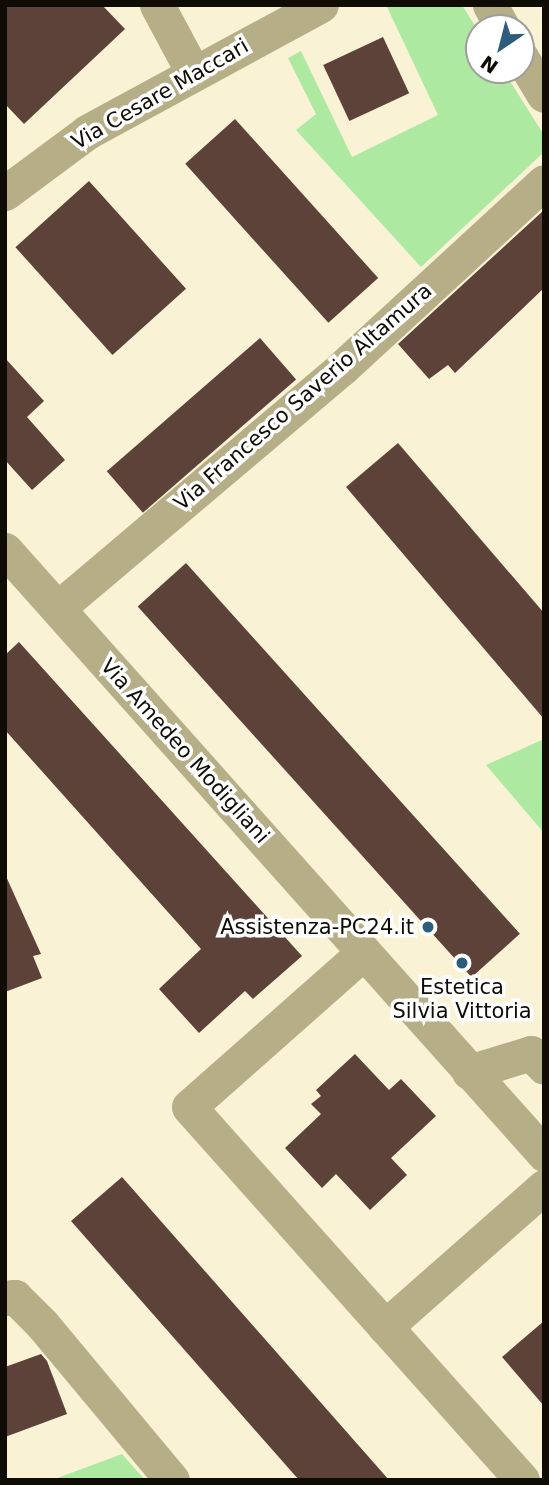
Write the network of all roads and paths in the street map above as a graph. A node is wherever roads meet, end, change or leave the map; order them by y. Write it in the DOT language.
graph roads {
  1 [pos="157,5"];
  2 [pos="321,5"];
  3 [pos="193,72"];
  4 [pos="544,182"];
  5 [pos="5,193"];
  6 [pos="5,550"];
  7 [pos="58,608"];
  8 [pos="363,953"];
  9 [pos="544,1067"];
  10 [pos="469,1072"];
  11 [pos="544,1154"];
  12 [pos="544,1186"];
  13 [pos="5,1298"];
  14 [pos="385,1327"];
  15 [pos="172,1480"];
  16 [pos="522,1480"];
  1 -- 3 [label="street"];
  2 -- 3 [label="street, Via Cesare Maccari"];
  3 -- 5 [label="street, Via Cesare Maccari"];
  4 -- 7 [label="street, Via Francesco Saverio Altamura"];
  6 -- 7 [label="street, Via Amedeo Modigliani"];
  7 -- 8 [label="street, Via Amedeo Modigliani"];
  8 -- 10 [label="street, Via Amedeo Modigliani"];
  8 -- 14 [label="street"];
  9 -- 10 [label="street"];
  10 -- 11 [label="street, Via Amedeo Modigliani"];
  12 -- 14 [label="street"];
  13 -- 15 [label="street"];
  14 -- 16 [label="street"];
}
